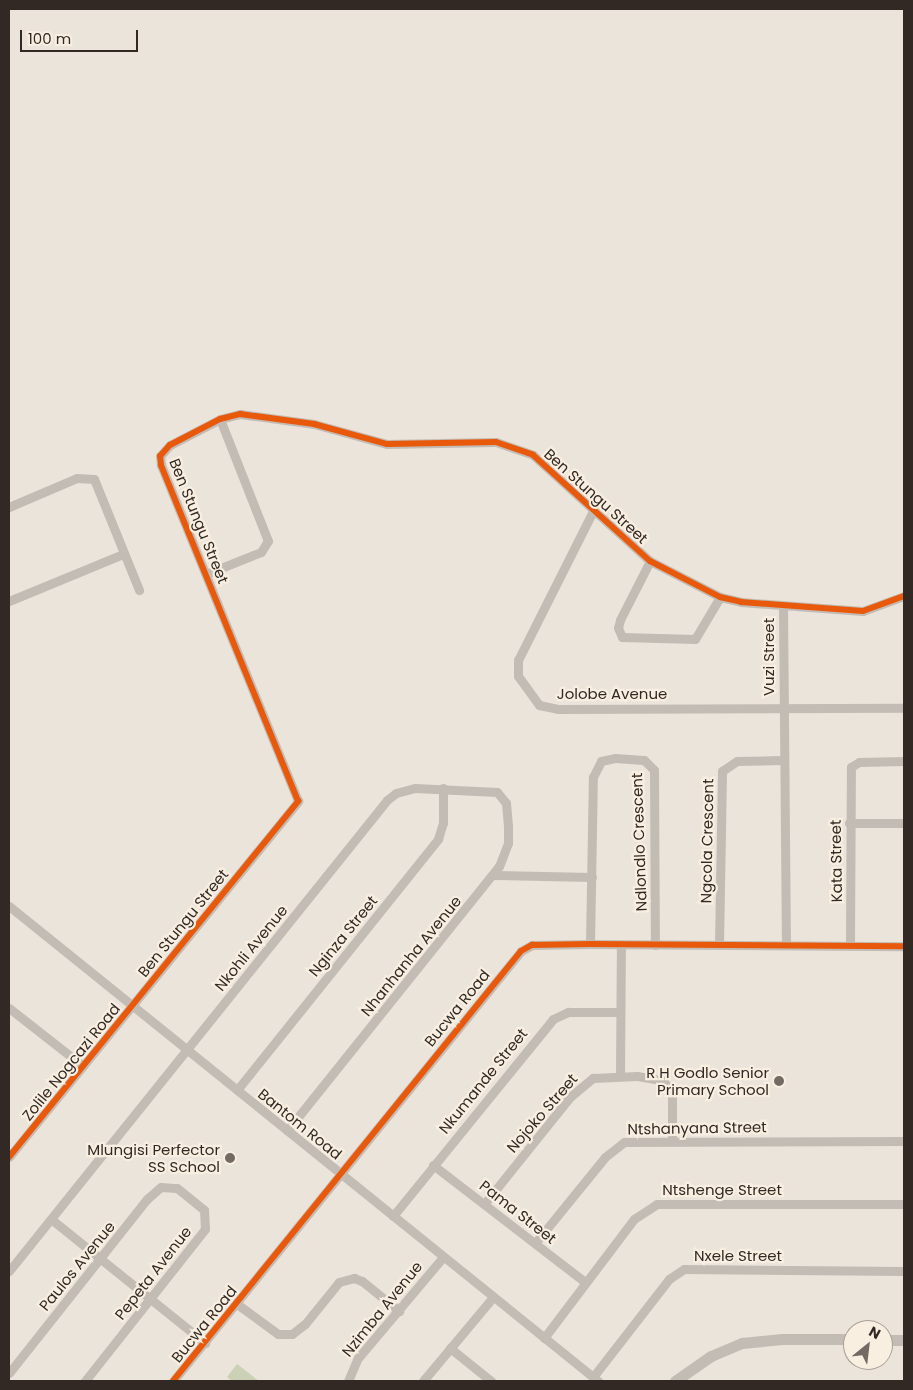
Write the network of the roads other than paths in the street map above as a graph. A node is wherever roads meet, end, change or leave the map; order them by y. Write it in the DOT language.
graph roads {
  1 [pos="220,419"];
  2 [pos="9,507"];
  3 [pos="592,511"];
  4 [pos="123,554"];
  5 [pos="650,562"];
  6 [pos="206,574"];
  7 [pos="139,590"];
  8 [pos="904,596"];
  9 [pos="720,597"];
  10 [pos="9,601"];
  11 [pos="783,606"];
  12 [pos="783,708"];
  13 [pos="904,708"];
  14 [pos="782,760"];
  15 [pos="904,761"];
  16 [pos="443,788"];
  17 [pos="849,823"];
  18 [pos="904,823"];
  19 [pos="493,875"];
  20 [pos="592,877"];
  21 [pos="9,906"];
  22 [pos="590,944"];
  23 [pos="786,944"];
  24 [pos="850,944"];
  25 [pos="621,945"];
  26 [pos="655,945"];
  27 [pos="719,945"];
  28 [pos="904,946"];
  29 [pos="133,1005"];
  30 [pos="9,1008"];
  31 [pos="620,1012"];
  32 [pos="187,1050"];
  33 [pos="83,1066"];
  34 [pos="620,1075"];
  35 [pos="236,1090"];
  36 [pos="287,1131"];
  37 [pos="672,1141"];
  38 [pos="904,1141"];
  39 [pos="9,1157"];
  40 [pos="433,1165"];
  41 [pos="339,1174"];
  42 [pos="172,1186"];
  43 [pos="485,1203"];
  44 [pos="904,1204"];
  45 [pos="393,1216"];
  46 [pos="51,1219"];
  47 [pos="536,1242"];
  48 [pos="443,1257"];
  49 [pos="101,1258"];
  50 [pos="9,1271"];
  51 [pos="904,1271"];
  52 [pos="585,1282"];
  53 [pos="493,1297"];
  54 [pos="151,1299"];
  55 [pos="237,1304"];
  56 [pos="399,1310"];
  57 [pos="544,1338"];
  58 [pos="843,1340"];
  59 [pos="205,1343"];
  60 [pos="450,1348"];
  61 [pos="9,1373"];
  62 [pos="685,1378"];
  63 [pos="596,1379"];
  64 [pos="85,1381"];
  65 [pos="174,1381"];
  66 [pos="348,1381"];
  67 [pos="423,1381"];
  68 [pos="491,1381"];
  69 [pos="675,1381"];
  1 -- 3 [label="street, Ben Stungu Street"];
  1 -- 6 [label="street, Ben Stungu Street"];
  1 -- 6 [label="street"];
  2 -- 4 [label="street"];
  3 -- 5 [label="street, Ben Stungu Street"];
  3 -- 12 [label="street, Jolobe Avenue"];
  4 -- 7 [label="street"];
  4 -- 10 [label="street"];
  5 -- 9 [label="street, Ben Stungu Street"];
  5 -- 9 [label="street"];
  6 -- 29 [label="street, Ben Stungu Street"];
  8 -- 11 [label="street, Ben Stungu Street"];
  9 -- 11 [label="street, Ben Stungu Street"];
  11 -- 12 [label="street, Vuzi Street"];
  12 -- 13 [label="street"];
  12 -- 14 [label="street"];
  14 -- 23 [label="street"];
  14 -- 27 [label="street, Ngcola Crescent"];
  15 -- 17 [label="street, Kata Street"];
  16 -- 19 [label="street, Nkohli Avenue"];
  16 -- 32 [label="street, Nkohli Avenue"];
  16 -- 35 [label="street, Nginza Street"];
  17 -- 18 [label="street"];
  17 -- 24 [label="street, Kata Street"];
  19 -- 20 [label="street"];
  19 -- 36 [label="street, Nhanhanha Avenue"];
  20 -- 22 [label="street, Ndlondlo Crescent"];
  20 -- 26 [label="street, Ndlondlo Crescent"];
  21 -- 29 [label="street, Bantom Road"];
  22 -- 25 [label="street, Bucwa Road"];
  22 -- 41 [label="street, Bucwa Road"];
  23 -- 24 [label="street, Bucwa Road"];
  23 -- 27 [label="street, Bucwa Road"];
  24 -- 28 [label="street, Bucwa Road"];
  25 -- 26 [label="street, Bucwa Road"];
  25 -- 31 [label="street"];
  26 -- 27 [label="street, Bucwa Road"];
  29 -- 32 [label="street, Bantom Road"];
  29 -- 33 [label="street, Zolile Nogcazi Road"];
  30 -- 33 [label="street"];
  31 -- 34 [label="street"];
  31 -- 40 [label="street, Nkumande Street"];
  32 -- 35 [label="street, Bantom Road"];
  32 -- 46 [label="street, Nkohli Avenue"];
  33 -- 39 [label="street, Zolile Nogcazi Road"];
  34 -- 37 [label="street, Nojoko Street"];
  34 -- 43 [label="street, Nojoko Street"];
  35 -- 36 [label="street, Bantom Road"];
  36 -- 41 [label="street, Bantom Road"];
  37 -- 38 [label="street, Ntshanyana Street"];
  37 -- 47 [label="street, Ntshanyana Street"];
  40 -- 43 [label="street, Pama Street"];
  40 -- 45 [label="street, Nkumande Street"];
  41 -- 45 [label="street, Bantom Road"];
  41 -- 55 [label="street, Bucwa Road"];
  42 -- 49 [label="street, Paulos Avenue"];
  42 -- 54 [label="street, Pepeta Avenue"];
  43 -- 47 [label="street, Pama Street"];
  44 -- 52 [label="street, Ntshenge Street"];
  45 -- 48 [label="street, Bantom Road"];
  46 -- 49 [label="street"];
  46 -- 50 [label="street, Nkohli Avenue"];
  47 -- 52 [label="street, Pama Street"];
  48 -- 53 [label="street, Bantom Road"];
  48 -- 56 [label="street, Nzimba Avenue"];
  49 -- 54 [label="street"];
  49 -- 61 [label="street, Paulos Avenue"];
  51 -- 63 [label="street, Nxele Street"];
  52 -- 57 [label="street, Ntshenge Street"];
  53 -- 57 [label="street, Bantom Road"];
  53 -- 60 [label="street"];
  54 -- 59 [label="street"];
  54 -- 64 [label="street, Pepeta Avenue"];
  55 -- 56 [label="street"];
  55 -- 59 [label="street, Bucwa Road"];
  56 -- 66 [label="street, Nzimba Avenue"];
  57 -- 63 [label="street, Bantom Road"];
  58 -- 62 [label="street"];
  59 -- 65 [label="street, Bucwa Road"];
  60 -- 67 [label="street"];
  60 -- 68 [label="street"];
  62 -- 69 [label="street"];
}
